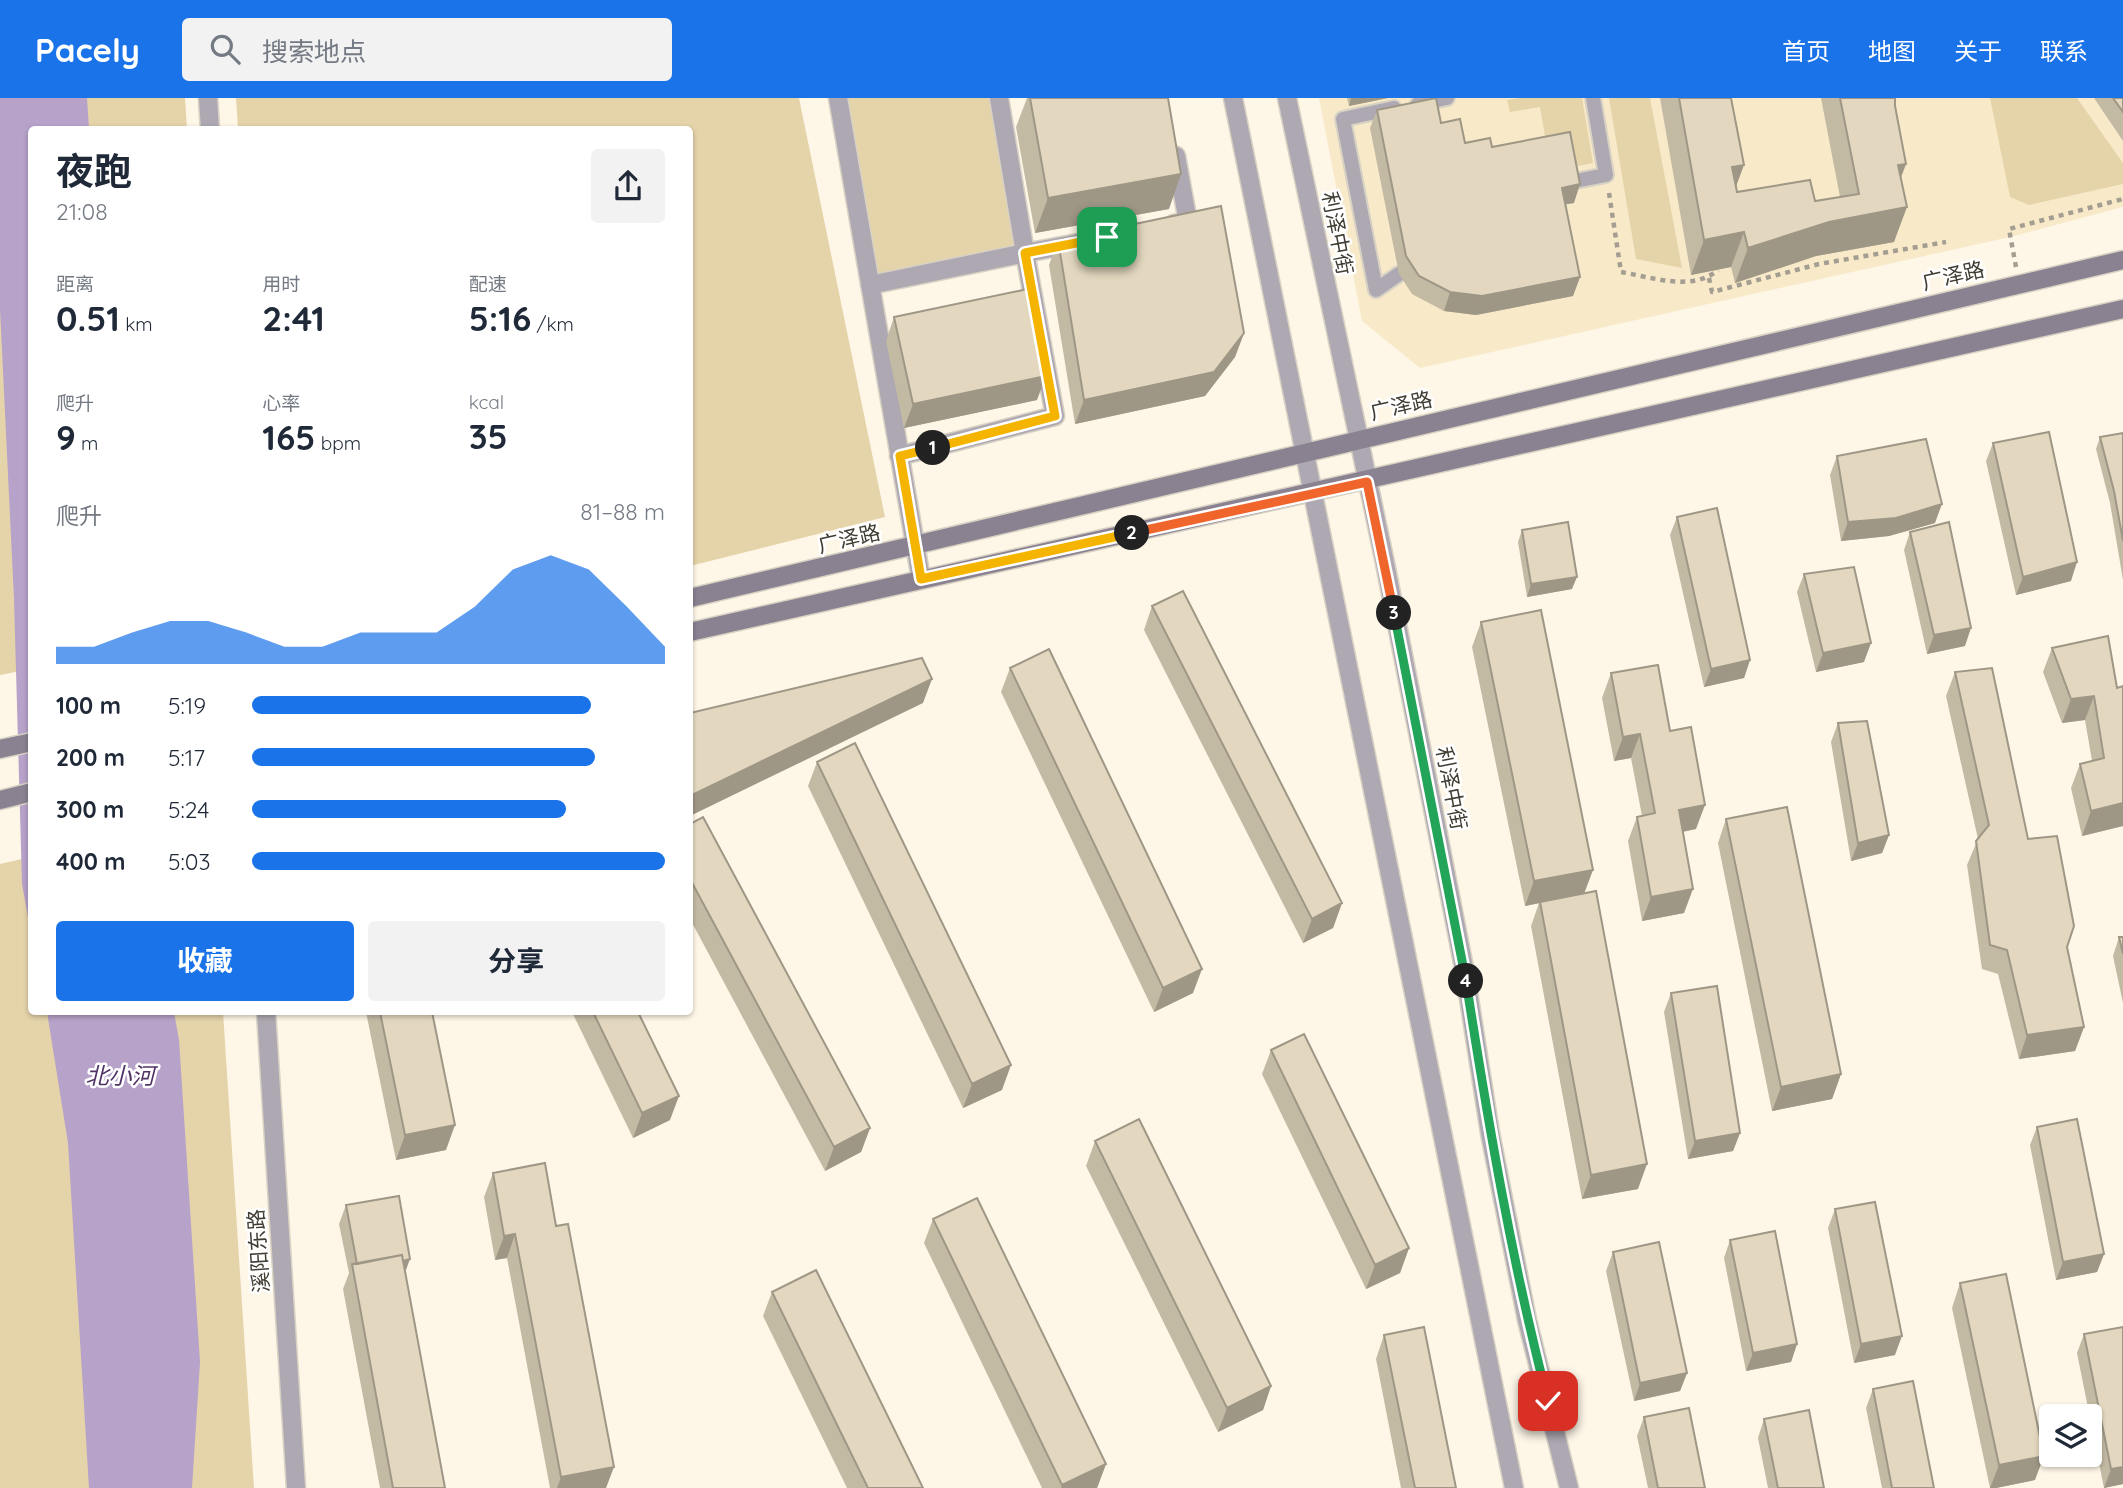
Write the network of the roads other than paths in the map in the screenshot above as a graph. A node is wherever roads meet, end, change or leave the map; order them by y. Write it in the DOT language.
graph roads {
  1 [pos="208,98"];
  2 [pos="838,98"];
  3 [pos="999,98"];
  4 [pos="1233,98"];
  5 [pos="1287,98"];
  6 [pos="1447,98"];
  7 [pos="1592,98"];
  8 [pos="210,126"];
  9 [pos="1172,139"];
  10 [pos="1570,182"];
  11 [pos="1161,227"];
  12 [pos="1093,240"];
  13 [pos="1025,253"];
  14 [pos="2123,260"];
  15 [pos="1399,274"];
  16 [pos="870,285"];
  17 [pos="2123,309"];
  18 [pos="1357,439"];
  19 [pos="1304,451"];
  20 [pos="900,456"];
  21 [pos="1367,482"];
  22 [pos="1313,494"];
  23 [pos="915,546"];
  24 [pos="921,579"];
  25 [pos="693,597"];
  26 [pos="693,631"];
  27 [pos="28,743"];
  28 [pos="0,749"];
  29 [pos="28,793"];
  30 [pos="0,800"];
  31 [pos="266,1015"];
  32 [pos="296,1488"];
  33 [pos="1514,1488"];
  34 [pos="1569,1488"];
  1 -- 8 [label="street"];
  2 -- 16 [label="street"];
  3 -- 13 [label="street"];
  4 -- 19 [label="street"];
  5 -- 18 [label="street, 利泽中街"];
  6 -- 15 [label="lane"];
  7 -- 10 [label="lane"];
  9 -- 11 [label="street"];
  12 -- 13 [label="street"];
  13 -- 16 [label="street"];
  13 -- 20 [label="street"];
  14 -- 18 [label="main road, 广泽路"];
  16 -- 20 [label="street"];
  17 -- 21 [label="main road"];
  18 -- 19 [label="main road, 广泽路"];
  18 -- 21 [label="street, 利泽中街"];
  19 -- 22 [label="street"];
  19 -- 23 [label="main road, 广泽路"];
  20 -- 23 [label="street"];
  21 -- 22 [label="main road"];
  21 -- 34 [label="street, 利泽中街"];
  22 -- 24 [label="main road"];
  22 -- 33 [label="street"];
  23 -- 24 [label="street"];
  23 -- 25 [label="main road, 广泽路"];
  24 -- 26 [label="main road"];
  27 -- 28 [label="main road"];
  29 -- 30 [label="main road"];
  31 -- 32 [label="street, 溪阳东路"];
}
